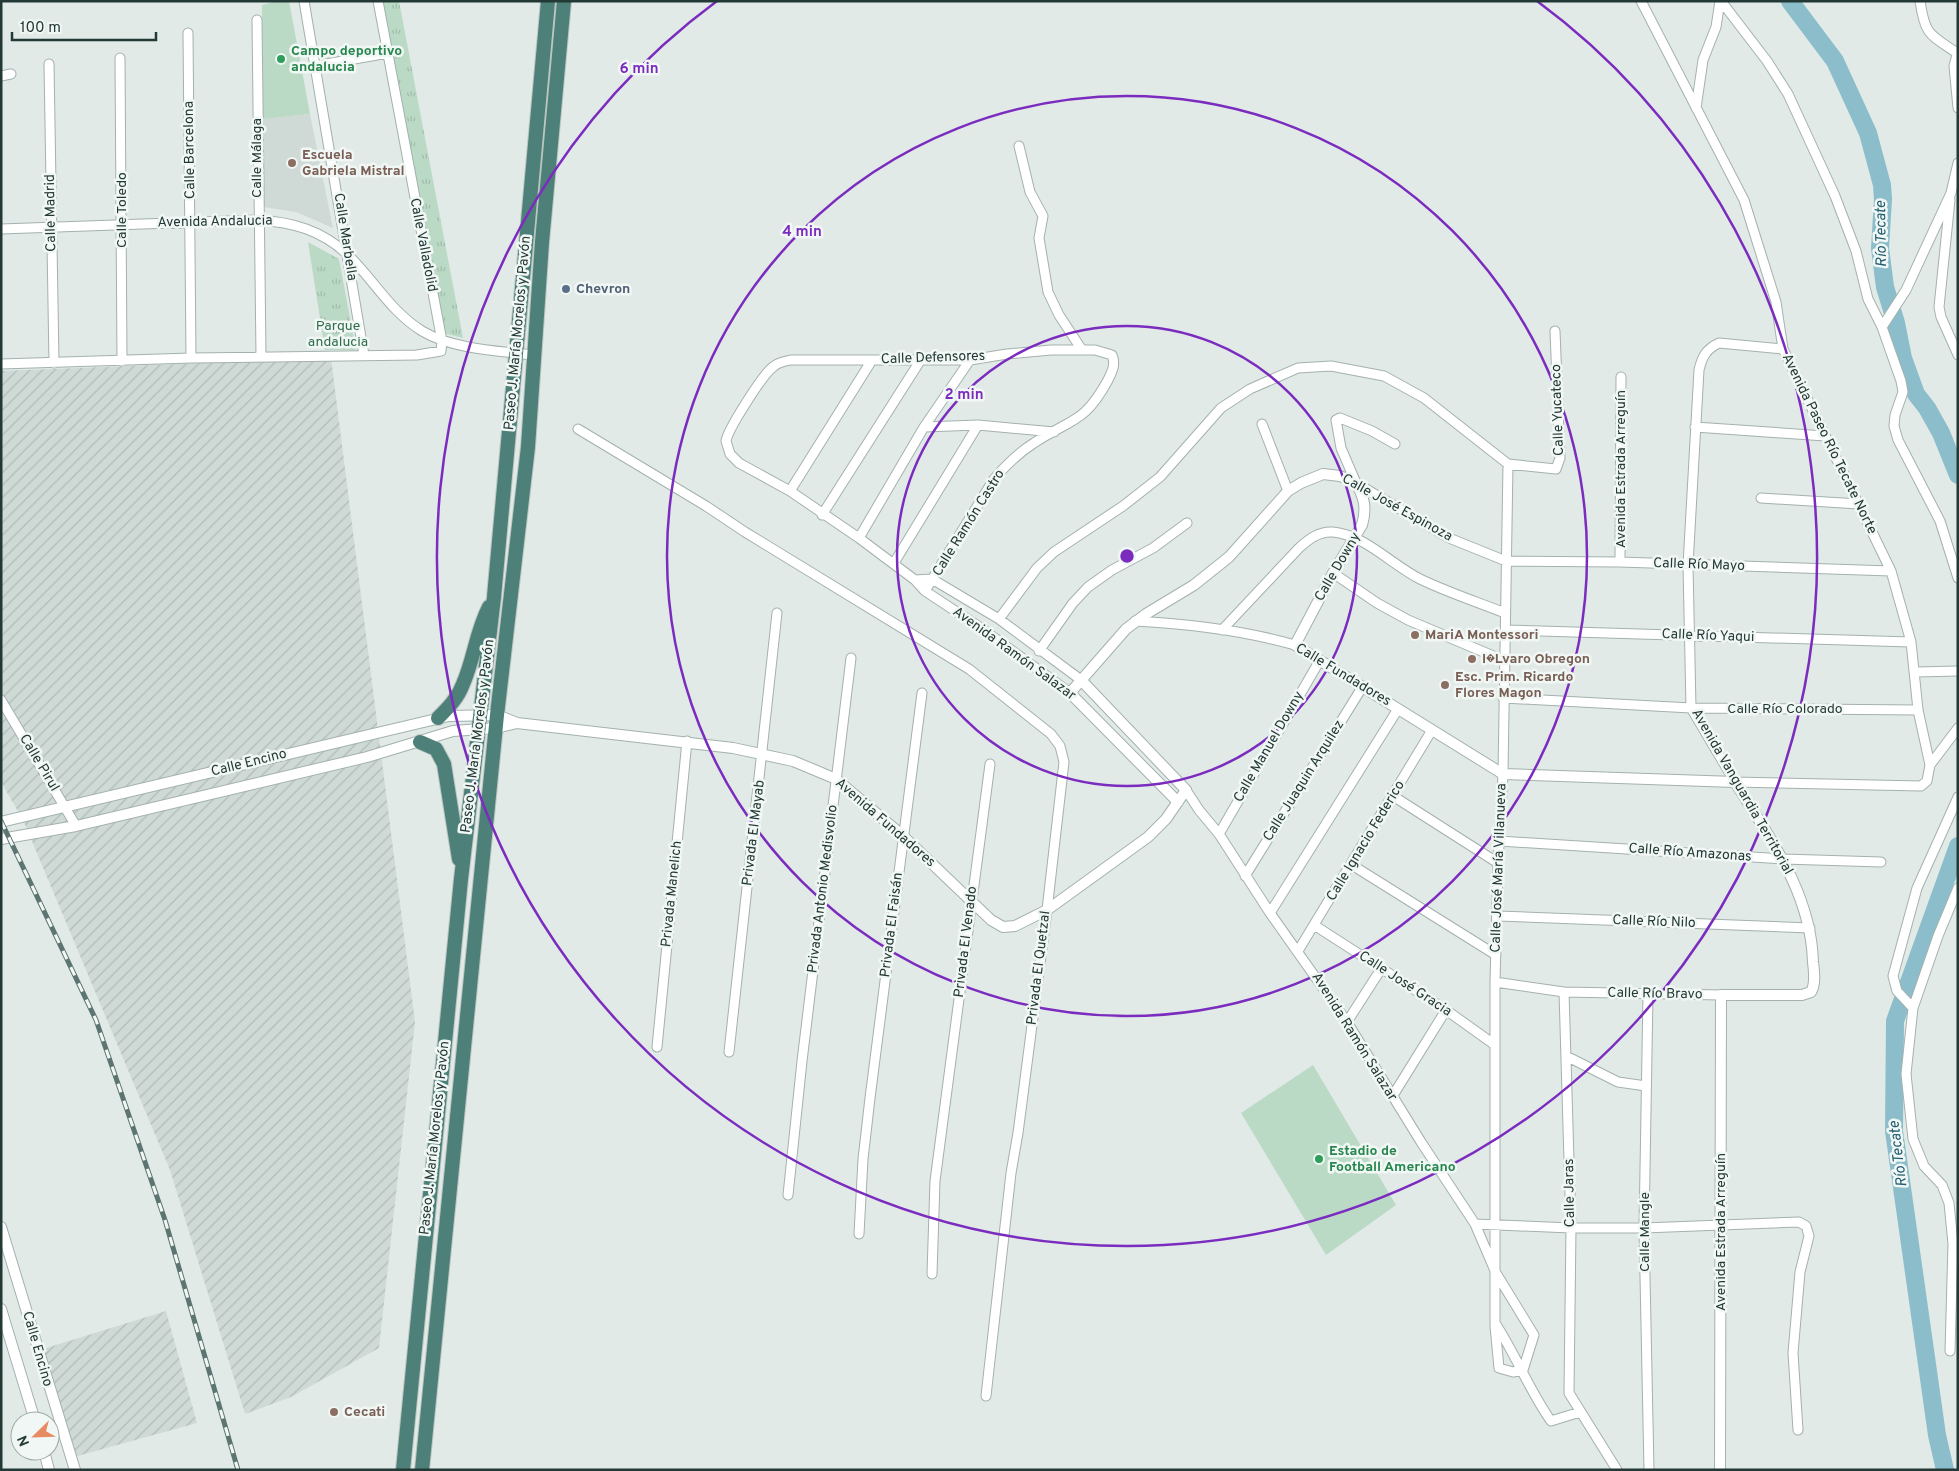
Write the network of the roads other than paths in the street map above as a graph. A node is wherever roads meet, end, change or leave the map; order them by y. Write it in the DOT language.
graph roads {
  1 [pos="304,1"];
  2 [pos="378,1"];
  3 [pos="548,1"];
  4 [pos="564,1"];
  5 [pos="1641,1"];
  6 [pos="1721,1"];
  7 [pos="1920,1"];
  8 [pos="257,20"];
  9 [pos="188,33"];
  10 [pos="1957,52"];
  11 [pos="388,53"];
  12 [pos="120,58"];
  13 [pos="49,64"];
  14 [pos="316,66"];
  15 [pos="11,74"];
  16 [pos="1,76"];
  17 [pos="1696,108"];
  18 [pos="1958,108"];
  19 [pos="1019,146"];
  20 [pos="1958,163"];
  21 [pos="1951,193"];
  22 [pos="258,220"];
  23 [pos="191,222"];
  24 [pos="123,224"];
  25 [pos="52,226"];
  26 [pos="1,229"];
  27 [pos="348,255"];
  28 [pos="1882,327"];
  29 [pos="1555,331"];
  30 [pos="442,341"];
  31 [pos="1783,349"];
  32 [pos="1082,350"];
  33 [pos="517,353"];
  34 [pos="364,355"];
  35 [pos="533,355"];
  36 [pos="1112,355"];
  37 [pos="261,356"];
  38 [pos="1958,356"];
  39 [pos="191,358"];
  40 [pos="872,360"];
  41 [pos="970,360"];
  42 [pos="122,361"];
  43 [pos="920,361"];
  44 [pos="54,363"];
  45 [pos="1,364"];
  46 [pos="1622,377"];
  47 [pos="1262,424"];
  48 [pos="978,425"];
  49 [pos="924,427"];
  50 [pos="1695,427"];
  51 [pos="578,429"];
  52 [pos="1054,432"];
  53 [pos="1825,436"];
  54 [pos="1395,444"];
  55 [pos="739,463"];
  56 [pos="1508,464"];
  57 [pos="1356,483"];
  58 [pos="790,491"];
  59 [pos="1288,491"];
  60 [pos="1761,498"];
  61 [pos="1858,504"];
  62 [pos="822,515"];
  63 [pos="1188,523"];
  64 [pos="859,538"];
  65 [pos="1354,538"];
  66 [pos="1506,561"];
  67 [pos="1620,562"];
  68 [pos="894,563"];
  69 [pos="1688,564"];
  70 [pos="1891,571"];
  71 [pos="1333,573"];
  72 [pos="1958,578"];
  73 [pos="932,579"];
  74 [pos="916,580"];
  75 [pos="925,591"];
  76 [pos="494,597"];
  77 [pos="777,613"];
  78 [pos="1505,613"];
  79 [pos="999,620"];
  80 [pos="1135,621"];
  81 [pos="1222,630"];
  82 [pos="1505,630"];
  83 [pos="1691,635"];
  84 [pos="1911,642"];
  85 [pos="1295,645"];
  86 [pos="1039,651"];
  87 [pos="851,658"];
  88 [pos="1320,660"];
  89 [pos="1505,661"];
  90 [pos="1958,671"];
  91 [pos="1916,672"];
  92 [pos="1080,680"];
  93 [pos="1363,686"];
  94 [pos="1070,692"];
  95 [pos="922,693"];
  96 [pos="1503,698"];
  97 [pos="1,700"];
  98 [pos="1690,708"];
  99 [pos="1398,709"];
  100 [pos="1918,710"];
  101 [pos="438,718"];
  102 [pos="478,721"];
  103 [pos="497,721"];
  104 [pos="1958,728"];
  105 [pos="1432,730"];
  106 [pos="687,741"];
  107 [pos="420,742"];
  108 [pos="763,753"];
  109 [pos="990,764"];
  110 [pos="1930,765"];
  111 [pos="1503,774"];
  112 [pos="836,779"];
  113 [pos="1736,782"];
  114 [pos="1186,790"];
  115 [pos="1393,796"];
  116 [pos="1958,797"];
  117 [pos="1178,802"];
  118 [pos="66,808"];
  119 [pos="1199,810"];
  120 [pos="1,822"];
  121 [pos="76,826"];
  122 [pos="1219,834"];
  123 [pos="903,836"];
  124 [pos="1,839"];
  125 [pos="1499,841"];
  126 [pos="1783,859"];
  127 [pos="1881,862"];
  128 [pos="1498,863"];
  129 [pos="1352,865"];
  130 [pos="1244,876"];
  131 [pos="461,879"];
  132 [pos="1958,888"];
  133 [pos="971,901"];
  134 [pos="1047,910"];
  135 [pos="1270,913"];
  136 [pos="1498,916"];
  137 [pos="1314,925"];
  138 [pos="1810,928"];
  139 [pos="1298,951"];
  140 [pos="1496,954"];
  141 [pos="1381,969"];
  142 [pos="1495,982"];
  143 [pos="1813,989"];
  144 [pos="1564,992"];
  145 [pos="1648,994"];
  146 [pos="1721,995"];
  147 [pos="1913,1008"];
  148 [pos="1446,1010"];
  149 [pos="1347,1022"];
  150 [pos="1495,1045"];
  151 [pos="657,1047"];
  152 [pos="729,1052"];
  153 [pos="1566,1056"];
  154 [pos="1646,1086"];
  155 [pos="1392,1097"];
  156 [pos="788,1195"];
  157 [pos="1475,1224"];
  158 [pos="1496,1224"];
  159 [pos="1722,1226"];
  160 [pos="1,1227"];
  161 [pos="1571,1228"];
  162 [pos="1644,1228"];
  163 [pos="859,1234"];
  164 [pos="1496,1273"];
  165 [pos="932,1274"];
  166 [pos="1,1309"];
  167 [pos="1494,1323"];
  168 [pos="1950,1351"];
  169 [pos="1523,1370"];
  170 [pos="986,1396"];
  171 [pos="32,1411"];
  172 [pos="1580,1412"];
  173 [pos="1798,1430"];
  174 [pos="75,1470"];
  175 [pos="403,1470"];
  176 [pos="422,1470"];
  177 [pos="1617,1470"];
  178 [pos="1649,1470"];
  179 [pos="1720,1470"];
  1 -- 14 [label="street, Calle Marbella"];
  2 -- 11 [label="street, Calle Valladolid"];
  3 -- 33 [label="highway, Paseo J. María Morelos y Pavón"];
  4 -- 35 [label="highway, Paseo J. María Morelos y Pavón"];
  5 -- 17 [label="street, Avenida Paseo Río Tecate Norte"];
  6 -- 17 [label="street"];
  6 -- 28 [label="street"];
  7 -- 10 [label="street"];
  8 -- 22 [label="street, Calle Málaga"];
  9 -- 23 [label="street, Calle Barcelona"];
  10 -- 18 [label="street"];
  11 -- 14 [label="street"];
  11 -- 30 [label="street, Calle Valladolid"];
  12 -- 24 [label="street, Calle Toledo"];
  13 -- 25 [label="street, Calle Madrid"];
  14 -- 27 [label="street, Calle Marbella"];
  15 -- 16 [label="street"];
  17 -- 31 [label="street, Avenida Paseo Río Tecate Norte"];
  19 -- 32 [label="street"];
  20 -- 21 [label="street"];
  21 -- 28 [label="street"];
  21 -- 38 [label="street"];
  22 -- 23 [label="street, Avenida Andalucia"];
  22 -- 27 [label="street, Avenida Andalucia"];
  22 -- 37 [label="street, Calle Málaga"];
  23 -- 24 [label="street, Avenida Andalucia"];
  23 -- 39 [label="street, Calle Barcelona"];
  24 -- 25 [label="street, Avenida Andalucia"];
  24 -- 42 [label="street, Calle Toledo"];
  25 -- 26 [label="street, Avenida Andalucia"];
  25 -- 44 [label="street, Calle Madrid"];
  27 -- 30 [label="street, Avenida Andalucia"];
  27 -- 34 [label="street, Calle Marbella"];
  28 -- 72 [label="street"];
  29 -- 56 [label="street, Calle Yucateco"];
  30 -- 33 [label="street, Avenida Andalucia"];
  30 -- 34 [label="street"];
  31 -- 50 [label="street, Avenida Vanguardia Territorial"];
  31 -- 53 [label="street, Avenida Paseo Río Tecate Norte"];
  32 -- 36 [label="street, Calle Defensores"];
  32 -- 41 [label="street, Calle Defensores"];
  33 -- 35 [label="street, Avenida Andalucia"];
  33 -- 76 [label="highway, Paseo J. María Morelos y Pavón"];
  34 -- 37 [label="street"];
  35 -- 103 [label="highway, Paseo J. María Morelos y Pavón"];
  36 -- 52 [label="street, Calle Ramón Castro"];
  37 -- 39 [label="street"];
  39 -- 42 [label="street"];
  40 -- 43 [label="street, Calle Defensores"];
  40 -- 55 [label="street, Calle Defensores"];
  40 -- 58 [label="street"];
  41 -- 43 [label="street, Calle Defensores"];
  41 -- 49 [label="street"];
  42 -- 44 [label="street"];
  43 -- 62 [label="street"];
  44 -- 45 [label="street"];
  46 -- 67 [label="street, Avenida Estrada Arreguín"];
  47 -- 59 [label="street"];
  48 -- 49 [label="street"];
  48 -- 52 [label="street"];
  48 -- 68 [label="street"];
  49 -- 64 [label="street"];
  50 -- 53 [label="street"];
  50 -- 69 [label="street, Avenida Vanguardia Territorial"];
  51 -- 134 [label="street, Privada El Quetzal"];
  52 -- 73 [label="street, Calle Ramón Castro"];
  53 -- 61 [label="street, Avenida Paseo Río Tecate Norte"];
  54 -- 57 [label="street, Calle Downy"];
  55 -- 58 [label="street, Avenida Ramón Salazar"];
  56 -- 66 [label="street, Calle José María Villanueva"];
  56 -- 79 [label="street"];
  57 -- 59 [label="street, Calle José Espinoza"];
  57 -- 65 [label="street, Calle Downy"];
  57 -- 66 [label="street, Calle José Espinoza"];
  58 -- 62 [label="street, Avenida Ramón Salazar"];
  59 -- 80 [label="street, Calle José Espinoza"];
  60 -- 61 [label="street"];
  61 -- 70 [label="street, Avenida Paseo Río Tecate Norte"];
  62 -- 64 [label="street, Avenida Ramón Salazar"];
  63 -- 86 [label="street"];
  64 -- 68 [label="street, Avenida Ramón Salazar"];
  65 -- 71 [label="street, Calle Downy"];
  65 -- 78 [label="street"];
  65 -- 81 [label="street"];
  66 -- 67 [label="street, Calle Río Mayo"];
  66 -- 78 [label="street, Calle José María Villanueva"];
  67 -- 69 [label="street, Calle Río Mayo"];
  68 -- 74 [label="street, Avenida Ramón Salazar"];
  69 -- 70 [label="street, Calle Río Mayo"];
  69 -- 83 [label="street, Avenida Vanguardia Territorial"];
  70 -- 84 [label="street, Avenida Paseo Río Tecate Norte"];
  71 -- 85 [label="street, Calle Downy"];
  71 -- 89 [label="street"];
  73 -- 74 [label="street"];
  73 -- 75 [label="street, Calle Ramón Castro"];
  73 -- 79 [label="street, Avenida Ramón Salazar"];
  74 -- 75 [label="street, Avenida Ramón Salazar"];
  75 -- 94 [label="street, Avenida Ramón Salazar"];
  76 -- 101 [label="highway"];
  76 -- 102 [label="highway, Paseo J. María Morelos y Pavón"];
  77 -- 108 [label="street, Privada El Mayab"];
  78 -- 82 [label="street, Calle José María Villanueva"];
  79 -- 86 [label="street, Avenida Ramón Salazar"];
  80 -- 81 [label="street, Calle Fundadores"];
  80 -- 92 [label="street, Calle José Espinoza"];
  81 -- 85 [label="street, Calle Fundadores"];
  82 -- 83 [label="street, Calle Río Yaqui"];
  82 -- 89 [label="street, Calle José María Villanueva"];
  83 -- 84 [label="street, Calle Río Yaqui"];
  83 -- 98 [label="street, Avenida Vanguardia Territorial"];
  84 -- 91 [label="street, Avenida Paseo Río Tecate Norte"];
  85 -- 88 [label="street, Calle Fundadores"];
  86 -- 92 [label="street, Avenida Ramón Salazar"];
  87 -- 112 [label="street, Privada Antonio Medisvolio"];
  88 -- 93 [label="street, Calle Fundadores"];
  88 -- 122 [label="street, Calle Manuel Downy"];
  89 -- 96 [label="street, Calle José María Villanueva"];
  90 -- 91 [label="street"];
  91 -- 100 [label="street, Avenida Paseo Río Tecate Norte"];
  92 -- 94 [label="street, Calle José Espinoza"];
  92 -- 114 [label="street, Avenida Ramón Salazar"];
  93 -- 99 [label="street, Calle Fundadores"];
  93 -- 130 [label="street, Calle Juaquin Arquilez"];
  94 -- 117 [label="street, Avenida Ramón Salazar"];
  95 -- 123 [label="street, Privada El Faisán"];
  96 -- 98 [label="street, Calle Río Colorado"];
  96 -- 111 [label="street, Calle José María Villanueva"];
  97 -- 118 [label="street, Calle Pirul"];
  98 -- 100 [label="street, Calle Río Colorado"];
  98 -- 113 [label="street, Avenida Vanguardia Territorial"];
  99 -- 105 [label="street, Calle Fundadores"];
  99 -- 135 [label="street"];
  100 -- 110 [label="street, Avenida Paseo Río Tecate Norte"];
  101 -- 102 [label="street, Calle Encino"];
  101 -- 118 [label="street, Calle Encino"];
  102 -- 103 [label="street, Calle Encino"];
  102 -- 107 [label="street, Calle Encino"];
  102 -- 131 [label="highway, Paseo J. María Morelos y Pavón"];
  103 -- 106 [label="street, Avenida Fundadores"];
  103 -- 176 [label="highway, Paseo J. María Morelos y Pavón"];
  104 -- 110 [label="street"];
  105 -- 111 [label="street, Calle Fundadores"];
  105 -- 115 [label="street, Calle Ignacio Federico"];
  106 -- 108 [label="street, Avenida Fundadores"];
  106 -- 151 [label="street, Privada Manelich"];
  107 -- 121 [label="street, Calle Encino"];
  107 -- 131 [label="highway"];
  108 -- 112 [label="street, Avenida Fundadores"];
  108 -- 152 [label="street, Privada El Mayab"];
  109 -- 133 [label="street, Privada El Venado"];
  110 -- 113 [label="street"];
  111 -- 113 [label="street"];
  111 -- 125 [label="street, Calle José María Villanueva"];
  112 -- 123 [label="street, Avenida Fundadores"];
  112 -- 156 [label="street, Privada Antonio Medisvolio"];
  113 -- 126 [label="street, Avenida Vanguardia Territorial"];
  114 -- 117 [label="street, Avenida Fundadores"];
  114 -- 119 [label="street, Avenida Ramón Salazar"];
  115 -- 128 [label="street"];
  115 -- 129 [label="street, Calle Ignacio Federico"];
  116 -- 147 [label="street"];
  117 -- 119 [label="street, Avenida Ramón Salazar"];
  117 -- 134 [label="street, Avenida Fundadores"];
  118 -- 120 [label="street, Calle Encino"];
  118 -- 121 [label="street, Calle Pirul"];
  119 -- 122 [label="street, Avenida Ramón Salazar"];
  121 -- 124 [label="street, Calle Encino"];
  122 -- 130 [label="street, Avenida Ramón Salazar"];
  123 -- 133 [label="street, Avenida Fundadores"];
  123 -- 163 [label="street, Privada El Faisán"];
  125 -- 126 [label="street, Calle Río Amazonas"];
  125 -- 128 [label="street, Calle José María Villanueva"];
  126 -- 127 [label="street, Calle Río Amazonas"];
  126 -- 138 [label="street, Avenida Vanguardia Territorial"];
  128 -- 136 [label="street, Calle José María Villanueva"];
  129 -- 137 [label="street, Calle Ignacio Federico"];
  129 -- 140 [label="street"];
  130 -- 135 [label="street, Avenida Ramón Salazar"];
  131 -- 175 [label="highway, Paseo J. María Morelos y Pavón"];
  132 -- 147 [label="street"];
  133 -- 134 [label="street, Avenida Fundadores"];
  133 -- 165 [label="street, Privada El Venado"];
  134 -- 170 [label="street, Privada El Quetzal"];
  135 -- 139 [label="street, Avenida Ramón Salazar"];
  136 -- 138 [label="street, Calle Río Nilo"];
  136 -- 140 [label="street, Calle José María Villanueva"];
  137 -- 139 [label="street, Calle Ignacio Federico"];
  137 -- 141 [label="street, Calle José Gracia"];
  138 -- 143 [label="street, Avenida Vanguardia Territorial"];
  139 -- 149 [label="street, Avenida Ramón Salazar"];
  140 -- 142 [label="street, Calle José María Villanueva"];
  141 -- 148 [label="street, Calle José Gracia"];
  141 -- 149 [label="street"];
  142 -- 144 [label="street, Calle Río Bravo"];
  142 -- 150 [label="street, Calle José María Villanueva"];
  143 -- 146 [label="street, Calle Río Bravo"];
  144 -- 145 [label="street, Calle Río Bravo"];
  144 -- 153 [label="street, Calle Jaras"];
  145 -- 146 [label="street, Calle Río Bravo"];
  145 -- 154 [label="street, Calle Mangle"];
  146 -- 159 [label="street, Avenida Estrada Arreguín"];
  147 -- 168 [label="street"];
  148 -- 150 [label="street, Calle José Gracia"];
  148 -- 155 [label="street"];
  149 -- 155 [label="street, Avenida Ramón Salazar"];
  150 -- 158 [label="street, Calle José María Villanueva"];
  153 -- 154 [label="street"];
  153 -- 161 [label="street, Calle Jaras"];
  154 -- 162 [label="street, Calle Mangle"];
  155 -- 157 [label="street, Avenida Ramón Salazar"];
  157 -- 158 [label="street"];
  157 -- 164 [label="street, Avenida Ramón Salazar"];
  158 -- 161 [label="street"];
  158 -- 164 [label="street, Calle José María Villanueva"];
  159 -- 162 [label="street"];
  159 -- 173 [label="street"];
  159 -- 179 [label="street, Avenida Estrada Arreguín"];
  160 -- 174 [label="street, Calle Encino"];
  161 -- 162 [label="street"];
  161 -- 172 [label="street, Calle Jaras"];
  162 -- 178 [label="street, Calle Mangle"];
  164 -- 167 [label="street, Avenida Ramón Salazar"];
  164 -- 169 [label="street, Avenida Ramón Salazar"];
  166 -- 171 [label="street, Calle Encino"];
  167 -- 169 [label="street"];
  167 -- 169 [label="street, Avenida Ramón Salazar"];
  169 -- 172 [label="street"];
  172 -- 177 [label="street"];
}
